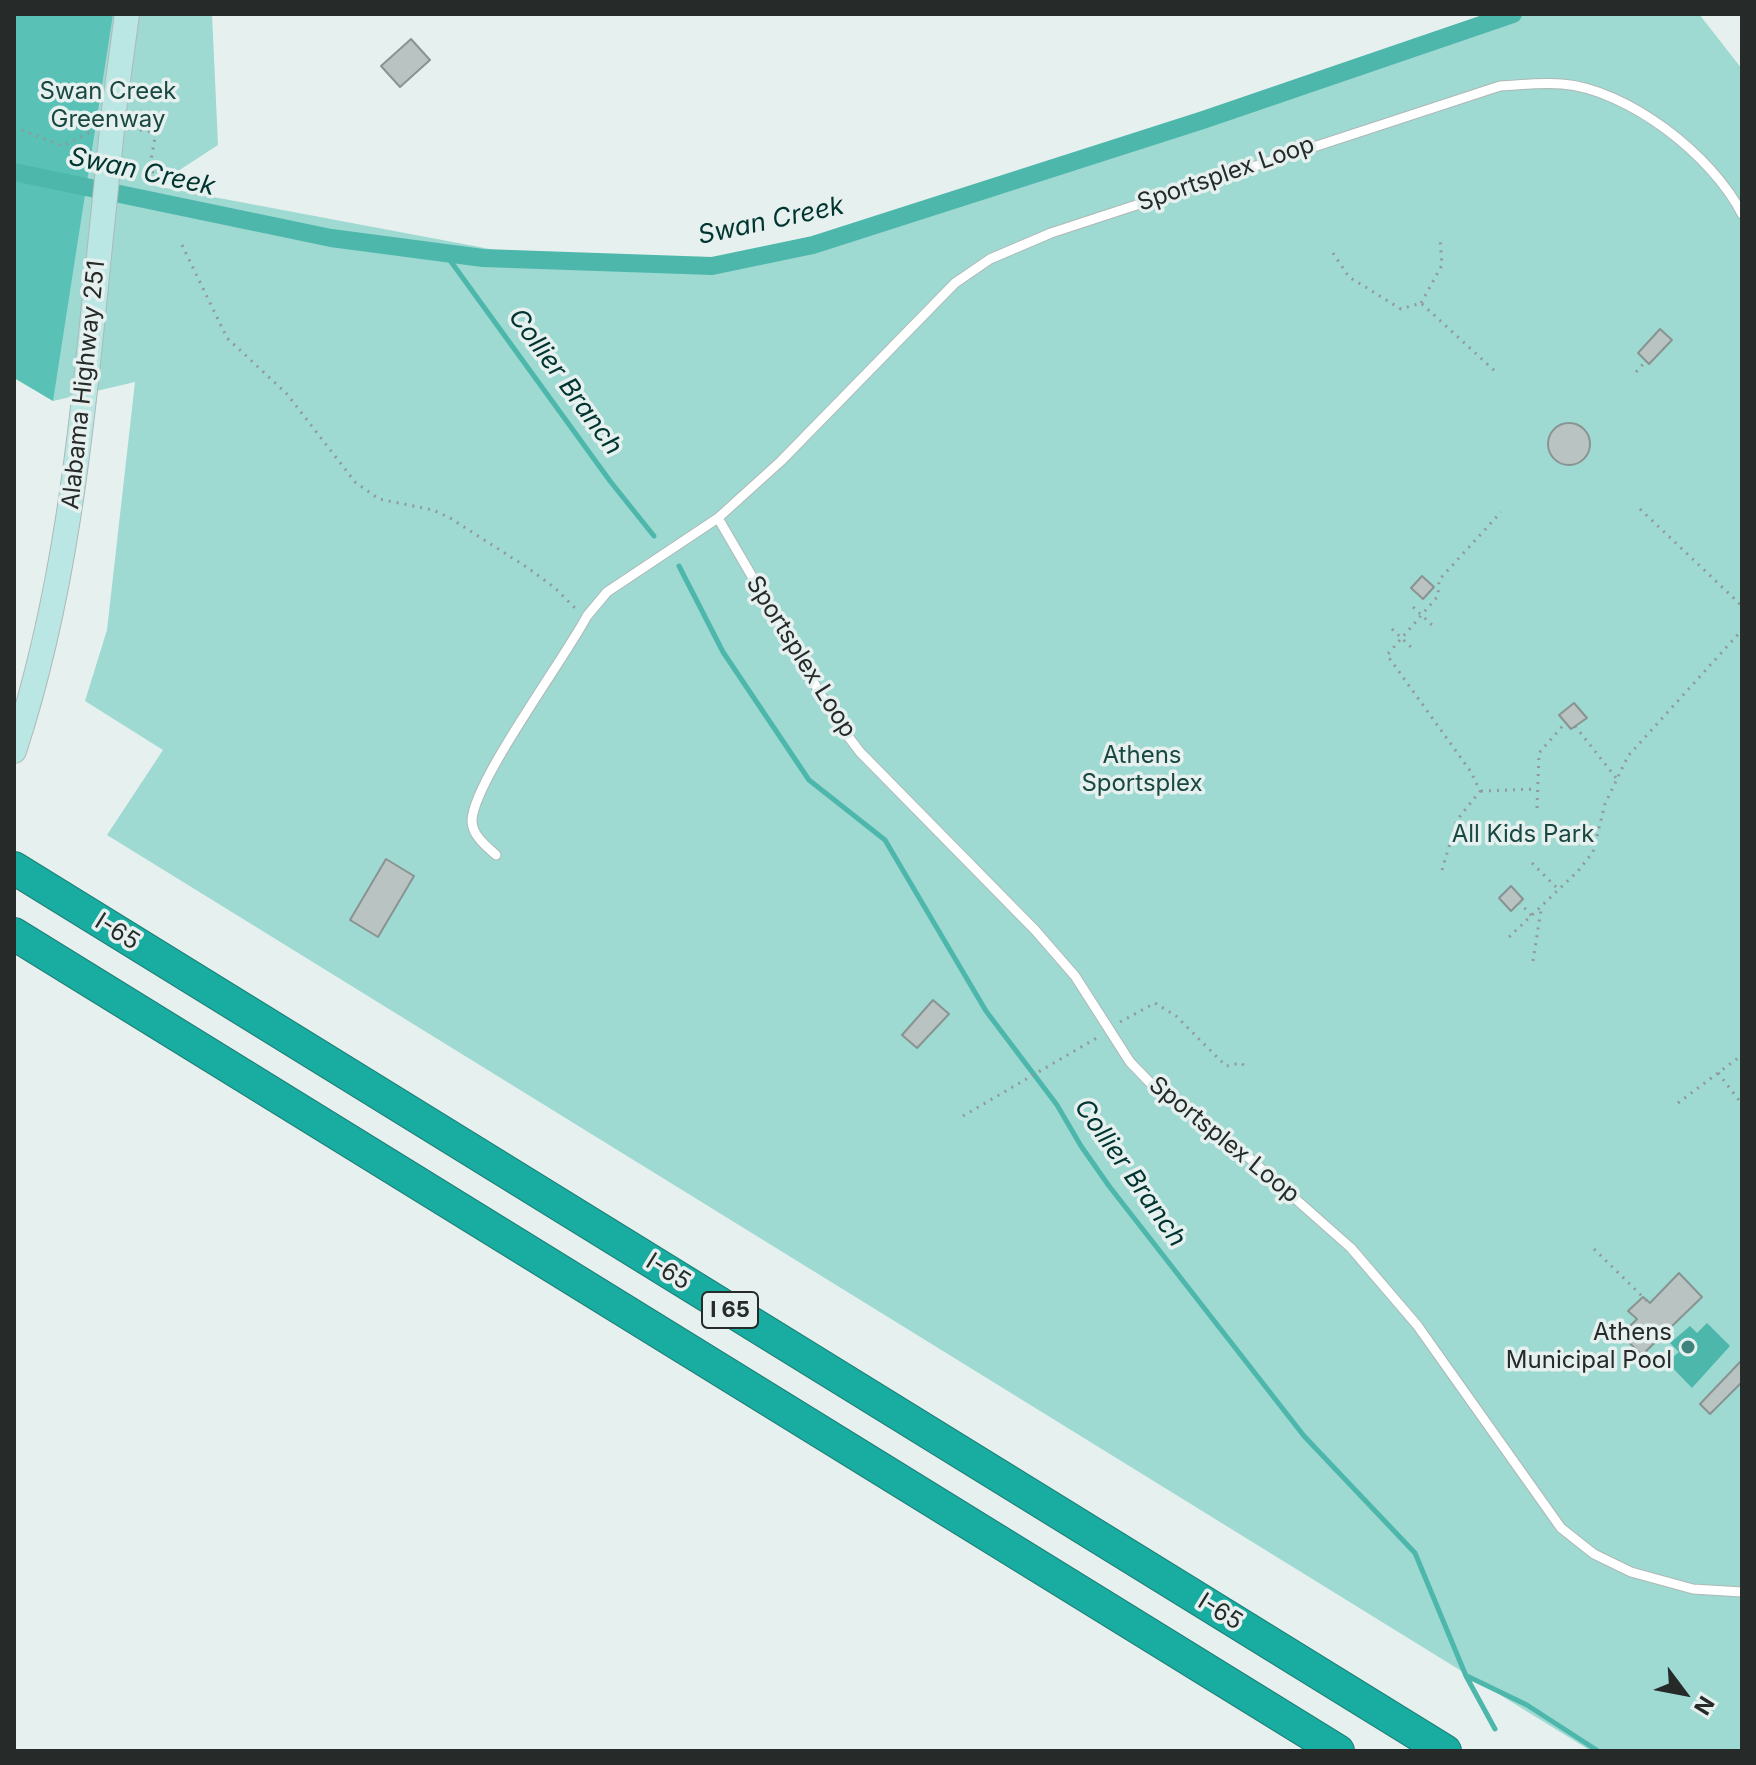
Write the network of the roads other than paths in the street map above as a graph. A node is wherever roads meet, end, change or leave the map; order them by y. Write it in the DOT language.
graph roads {
  1 [pos="127,14"];
  2 [pos="1742,214"];
  3 [pos="718,518"];
  4 [pos="14,751"];
  5 [pos="496,855"];
  6 [pos="14,868"];
  7 [pos="14,934"];
  8 [pos="1742,1592"];
  9 [pos="1338,1751"];
  10 [pos="1445,1751"];
  1 -- 4 [label="main road, Alabama Highway 251, bridge"];
  2 -- 3 [label="lane, Sportsplex Loop"];
  3 -- 5 [label="lane, Sportsplex Loop"];
  3 -- 8 [label="lane, Sportsplex Loop"];
  6 -- 10 [label="highway, I-65 / I 65"];
  7 -- 9 [label="highway, I 65"];
}
